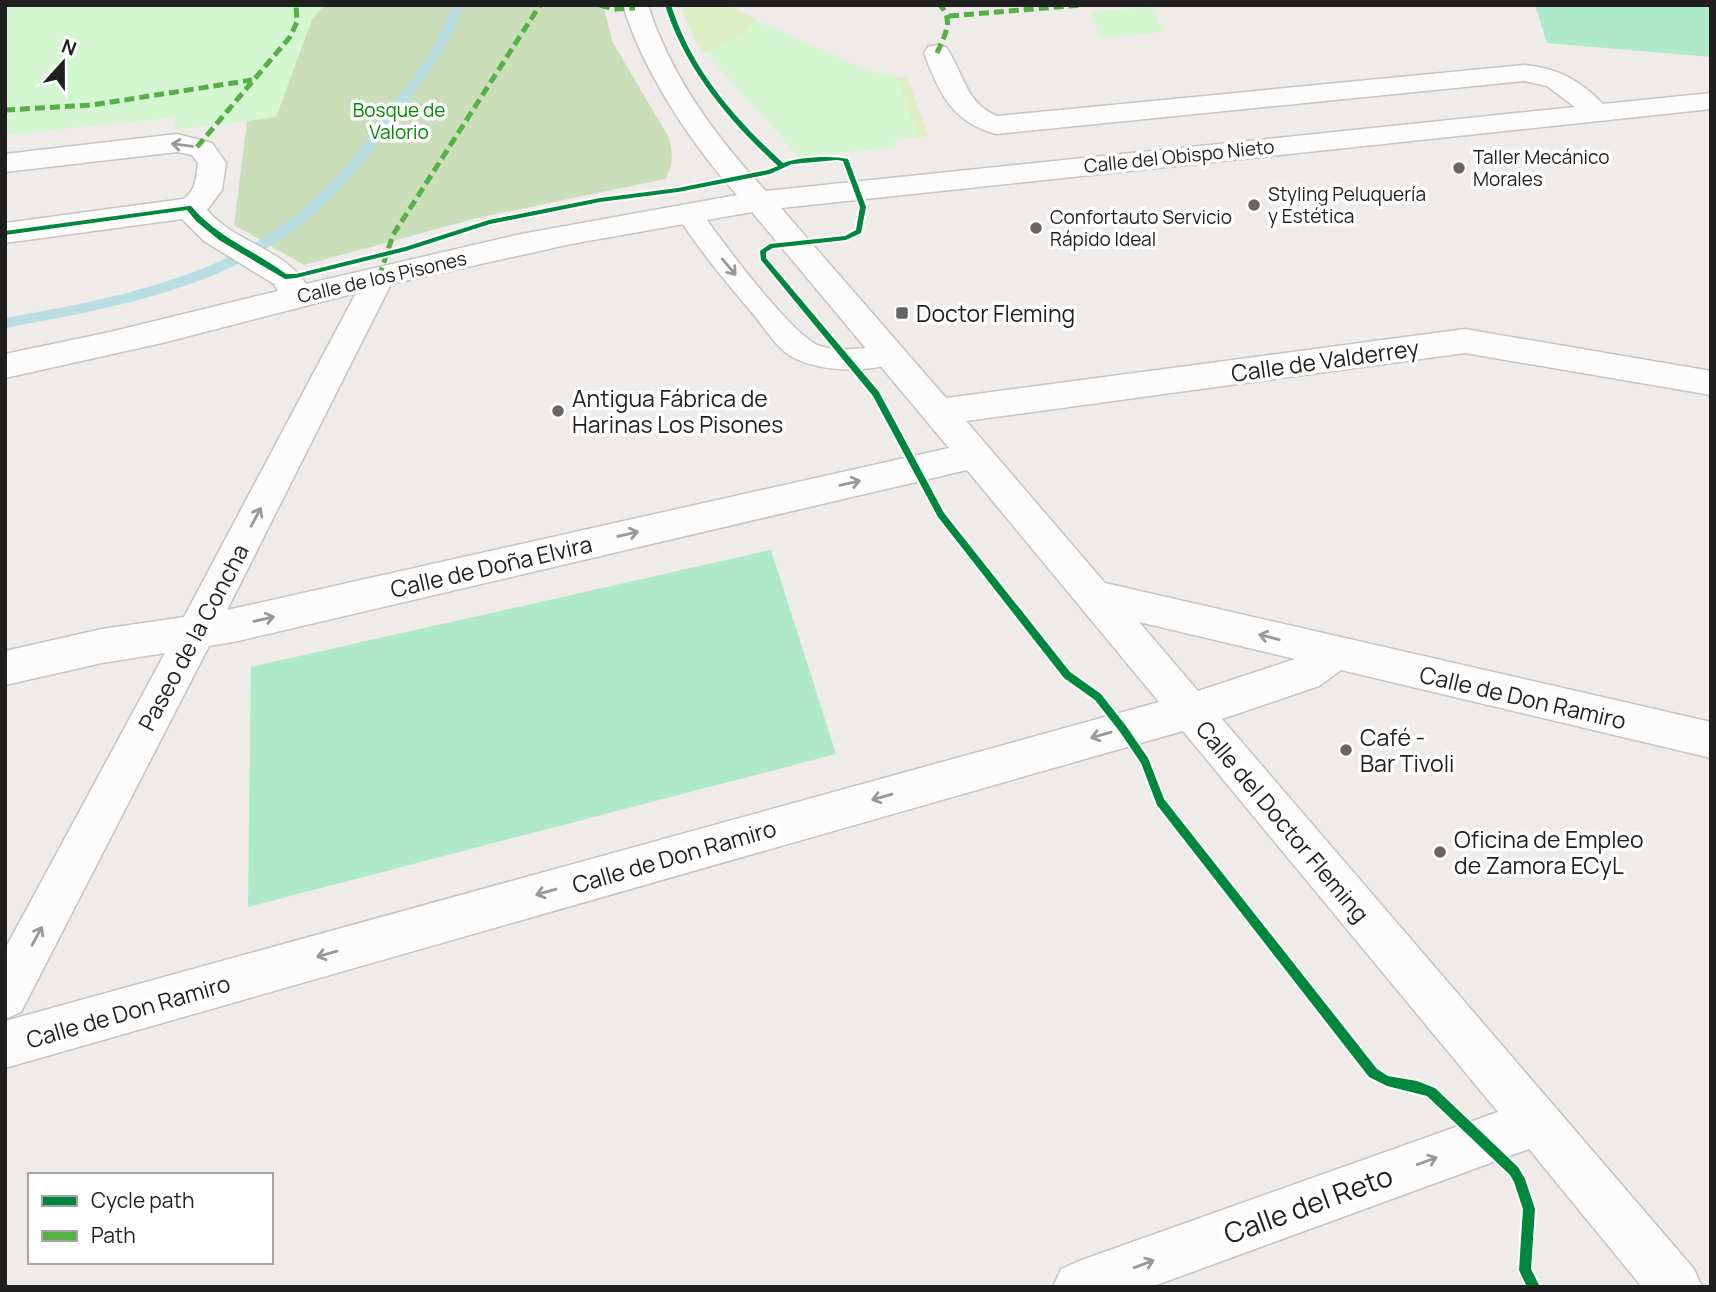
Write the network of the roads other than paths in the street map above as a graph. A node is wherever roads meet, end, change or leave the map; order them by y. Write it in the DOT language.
graph roads {
  1 [pos="635,5"];
  2 [pos="937,53"];
  3 [pos="1711,101"];
  4 [pos="1598,114"];
  5 [pos="5,163"];
  6 [pos="761,201"];
  7 [pos="189,208"];
  8 [pos="688,212"];
  9 [pos="5,233"];
  10 [pos="379,277"];
  11 [pos="287,285"];
  12 [pos="890,355"];
  13 [pos="5,366"];
  14 [pos="1711,383"];
  15 [pos="939,412"];
  16 [pos="975,455"];
  17 [pos="1094,596"];
  18 [pos="197,632"];
  19 [pos="1335,653"];
  20 [pos="5,668"];
  21 [pos="1191,711"];
  22 [pos="1711,740"];
  23 [pos="5,996"];
  24 [pos="5,1045"];
  25 [pos="1537,1122"];
  26 [pos="1079,1287"];
  27 [pos="1676,1287"];
  1 -- 6 [label="street, Calle del Doctor Fleming"];
  2 -- 4 [label="street"];
  3 -- 4 [label="street, Calle del Obispo Nieto"];
  4 -- 6 [label="street, Calle del Obispo Nieto"];
  7 -- 5 [label="street, one-way"];
  6 -- 8 [label="street, Calle de los Pisones"];
  6 -- 12 [label="street, Calle del Doctor Fleming"];
  7 -- 9 [label="street"];
  7 -- 11 [label="street"];
  8 -- 10 [label="street, Calle de los Pisones"];
  8 -- 12 [label="lane, one-way"];
  10 -- 11 [label="street, Calle de los Pisones"];
  18 -- 10 [label="street, Paseo de la Concha, one-way"];
  11 -- 13 [label="street, Calle de los Pisones"];
  12 -- 15 [label="street, Calle del Doctor Fleming"];
  14 -- 15 [label="street, Calle de Valderrey"];
  15 -- 16 [label="street, Calle del Doctor Fleming"];
  16 -- 17 [label="street, Calle del Doctor Fleming"];
  18 -- 16 [label="street, Calle de Doña Elvira, one-way"];
  19 -- 17 [label="street, Calle de Don Ramiro, one-way"];
  17 -- 21 [label="street, Calle del Doctor Fleming"];
  18 -- 20 [label="street, Calle de Doña Elvira"];
  23 -- 18 [label="street, Paseo de la Concha, one-way"];
  19 -- 21 [label="street, Calle de Don Ramiro"];
  19 -- 22 [label="street, Calle de Don Ramiro"];
  21 -- 24 [label="street, Calle de Don Ramiro, one-way"];
  21 -- 25 [label="street, Calle del Doctor Fleming"];
  26 -- 25 [label="street, Calle del Reto, one-way"];
  25 -- 27 [label="street, Calle del Doctor Fleming"];
}
